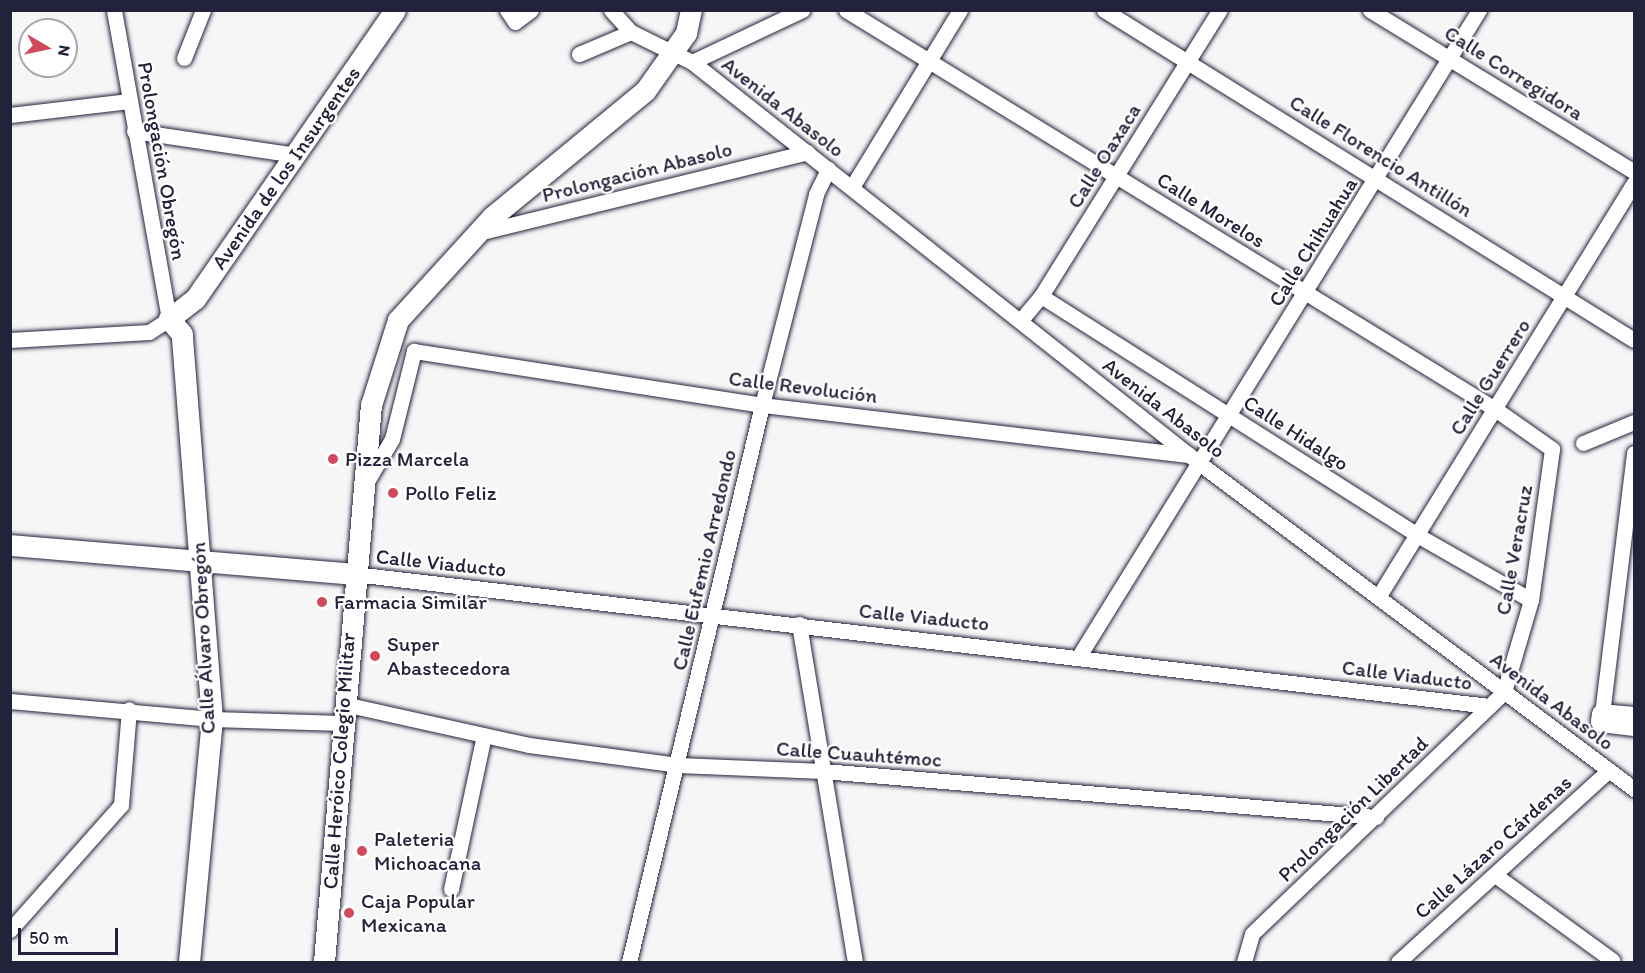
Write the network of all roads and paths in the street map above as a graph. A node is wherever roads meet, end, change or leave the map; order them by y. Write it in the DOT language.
graph roads {
  1 [pos="114,10"];
  2 [pos="203,10"];
  3 [pos="395,10"];
  4 [pos="507,10"];
  5 [pos="531,10"];
  6 [pos="611,10"];
  7 [pos="691,10"];
  8 [pos="802,10"];
  9 [pos="846,10"];
  10 [pos="960,10"];
  11 [pos="1104,10"];
  12 [pos="1220,10"];
  13 [pos="1370,10"];
  14 [pos="1479,10"];
  15 [pos="631,32"];
  16 [pos="579,54"];
  17 [pos="683,57"];
  18 [pos="184,58"];
  19 [pos="1450,59"];
  20 [pos="928,61"];
  21 [pos="1188,62"];
  22 [pos="129,101"];
  23 [pos="10,115"];
  24 [pos="134,131"];
  25 [pos="807,152"];
  26 [pos="296,155"];
  27 [pos="828,169"];
  28 [pos="1635,172"];
  29 [pos="1116,176"];
  30 [pos="1378,177"];
  31 [pos="1635,183"];
  32 [pos="852,187"];
  33 [pos="478,233"];
  34 [pos="1306,293"];
  35 [pos="1041,296"];
  36 [pos="1563,298"];
  37 [pos="169,319"];
  38 [pos="1020,321"];
  39 [pos="10,340"];
  40 [pos="1635,340"];
  41 [pos="414,351"];
  42 [pos="762,405"];
  43 [pos="1495,409"];
  44 [pos="1228,415"];
  45 [pos="1635,422"];
  46 [pos="1583,443"];
  47 [pos="1552,449"];
  48 [pos="1635,453"];
  49 [pos="1194,459"];
  50 [pos="363,488"];
  51 [pos="1417,536"];
  52 [pos="10,545"];
  53 [pos="200,563"];
  54 [pos="354,574"];
  55 [pos="1380,594"];
  56 [pos="1531,600"];
  57 [pos="713,614"];
  58 [pos="799,624"];
  59 [pos="1079,656"];
  60 [pos="1504,692"];
  61 [pos="10,701"];
  62 [pos="1489,706"];
  63 [pos="129,709"];
  64 [pos="343,714"];
  65 [pos="1601,717"];
  66 [pos="1635,717"];
  67 [pos="212,719"];
  68 [pos="1635,725"];
  69 [pos="484,735"];
  70 [pos="678,765"];
  71 [pos="1609,770"];
  72 [pos="823,771"];
  73 [pos="1635,789"];
  74 [pos="1376,817"];
  75 [pos="1495,875"];
  76 [pos="451,889"];
  77 [pos="17,915"];
  78 [pos="10,930"];
  79 [pos="1406,960"];
  80 [pos="1612,960"];
  81 [pos="189,963"];
  82 [pos="324,963"];
  83 [pos="629,963"];
  84 [pos="855,963"];
  85 [pos="1244,963"];
  1 -- 22 [label="street, Prolongación Obregón"];
  2 -- 18 [label="street"];
  3 -- 26 [label="street, Avenida de los Insurgentes"];
  4 -- 5 [label="street"];
  6 -- 15 [label="street"];
  7 -- 17 [label="street, Calle Heróico Colegio Militar"];
  8 -- 17 [label="street"];
  9 -- 20 [label="street, Calle Morelos"];
  10 -- 20 [label="street"];
  11 -- 21 [label="street, Calle Florencio Antillón"];
  12 -- 21 [label="street, Calle Oaxaca"];
  13 -- 19 [label="street, Calle Corregidora"];
  14 -- 19 [label="street, Calle Chihuahua"];
  15 -- 16 [label="street"];
  15 -- 17 [label="street, Avenida Abasolo"];
  17 -- 25 [label="street, Avenida Abasolo"];
  17 -- 33 [label="street, Calle Heróico Colegio Militar"];
  19 -- 28 [label="street, Calle Corregidora"];
  19 -- 30 [label="street, Calle Chihuahua"];
  20 -- 29 [label="street, Calle Morelos"];
  20 -- 32 [label="street"];
  21 -- 29 [label="street, Calle Oaxaca"];
  21 -- 30 [label="street, Calle Florencio Antillón"];
  22 -- 23 [label="street"];
  22 -- 24 [label="street, Prolongación Obregón"];
  24 -- 26 [label="street"];
  24 -- 37 [label="street, Prolongación Obregón"];
  25 -- 27 [label="street, Avenida Abasolo"];
  25 -- 33 [label="street, Prolongación Abasolo"];
  26 -- 37 [label="street, Avenida de los Insurgentes"];
  27 -- 32 [label="street, Avenida Abasolo"];
  27 -- 42 [label="street, Calle Eufemio Arredondo"];
  29 -- 34 [label="street, Calle Morelos"];
  29 -- 35 [label="street, Calle Oaxaca"];
  30 -- 34 [label="street, Calle Chihuahua"];
  30 -- 36 [label="street, Calle Florencio Antillón"];
  31 -- 36 [label="street, Calle Guerrero"];
  32 -- 38 [label="street, Avenida Abasolo"];
  33 -- 50 [label="street, Calle Heróico Colegio Militar"];
  34 -- 43 [label="street, Calle Morelos"];
  34 -- 44 [label="street, Calle Chihuahua"];
  35 -- 38 [label="street, Calle Oaxaca"];
  35 -- 44 [label="street, Calle Hidalgo"];
  36 -- 40 [label="street, Calle Florencio Antillón"];
  36 -- 43 [label="street, Calle Guerrero"];
  37 -- 39 [label="street"];
  37 -- 53 [label="street, Calle Álvaro Obregón"];
  38 -- 49 [label="street, Avenida Abasolo"];
  41 -- 42 [label="street, Calle Revolución"];
  41 -- 50 [label="street, Calle Heróico Colegio Militar"];
  42 -- 49 [label="street, Calle Revolución"];
  42 -- 57 [label="street, Calle Eufemio Arredondo"];
  43 -- 47 [label="street, Calle Morelos"];
  43 -- 51 [label="street, Calle Guerrero"];
  44 -- 49 [label="street, Calle Chihuahua"];
  44 -- 51 [label="street, Calle Hidalgo"];
  45 -- 46 [label="street"];
  47 -- 56 [label="street, Calle Veracruz"];
  48 -- 65 [label="street"];
  49 -- 55 [label="street, Avenida Abasolo"];
  49 -- 59 [label="street, Calle Chihuahua"];
  50 -- 54 [label="street, Calle Heróico Colegio Militar"];
  51 -- 55 [label="street, Calle Guerrero"];
  51 -- 56 [label="street, Calle Hidalgo"];
  52 -- 53 [label="street"];
  53 -- 54 [label="street"];
  53 -- 67 [label="street, Calle Álvaro Obregón"];
  54 -- 57 [label="street, Calle Viaducto"];
  54 -- 64 [label="street, Calle Heróico Colegio Militar"];
  55 -- 60 [label="street, Avenida Abasolo"];
  56 -- 60 [label="street, Calle Veracruz"];
  57 -- 58 [label="street, Calle Viaducto"];
  57 -- 70 [label="street, Calle Eufemio Arredondo"];
  58 -- 59 [label="street, Calle Viaducto"];
  58 -- 72 [label="street"];
  59 -- 62 [label="street, Calle Viaducto"];
  60 -- 62 [label="street, Prolongación Libertad"];
  60 -- 71 [label="street, Avenida Abasolo"];
  61 -- 63 [label="street, Calle Cuauhtémoc"];
  62 -- 74 [label="street, Prolongación Libertad"];
  63 -- 67 [label="street, Calle Cuauhtémoc"];
  63 -- 77 [label="street"];
  64 -- 67 [label="street, Calle Cuauhtémoc"];
  64 -- 69 [label="street, Calle Cuauhtémoc"];
  64 -- 82 [label="street, Calle Heróico Colegio Militar"];
  65 -- 66 [label="street"];
  65 -- 68 [label="street"];
  67 -- 81 [label="street, Calle Álvaro Obregón"];
  69 -- 70 [label="street, Calle Cuauhtémoc"];
  69 -- 76 [label="street"];
  70 -- 72 [label="street, Calle Cuauhtémoc"];
  70 -- 83 [label="street, Calle Eufemio Arredondo"];
  71 -- 73 [label="street, Avenida Abasolo"];
  71 -- 75 [label="street, Calle Lázaro Cárdenas"];
  72 -- 74 [label="street, Calle Cuauhtémoc"];
  72 -- 84 [label="street"];
  74 -- 85 [label="street, Prolongación Libertad"];
  75 -- 79 [label="street, Calle Lázaro Cárdenas"];
  75 -- 80 [label="street"];
  77 -- 78 [label="street"];
}
